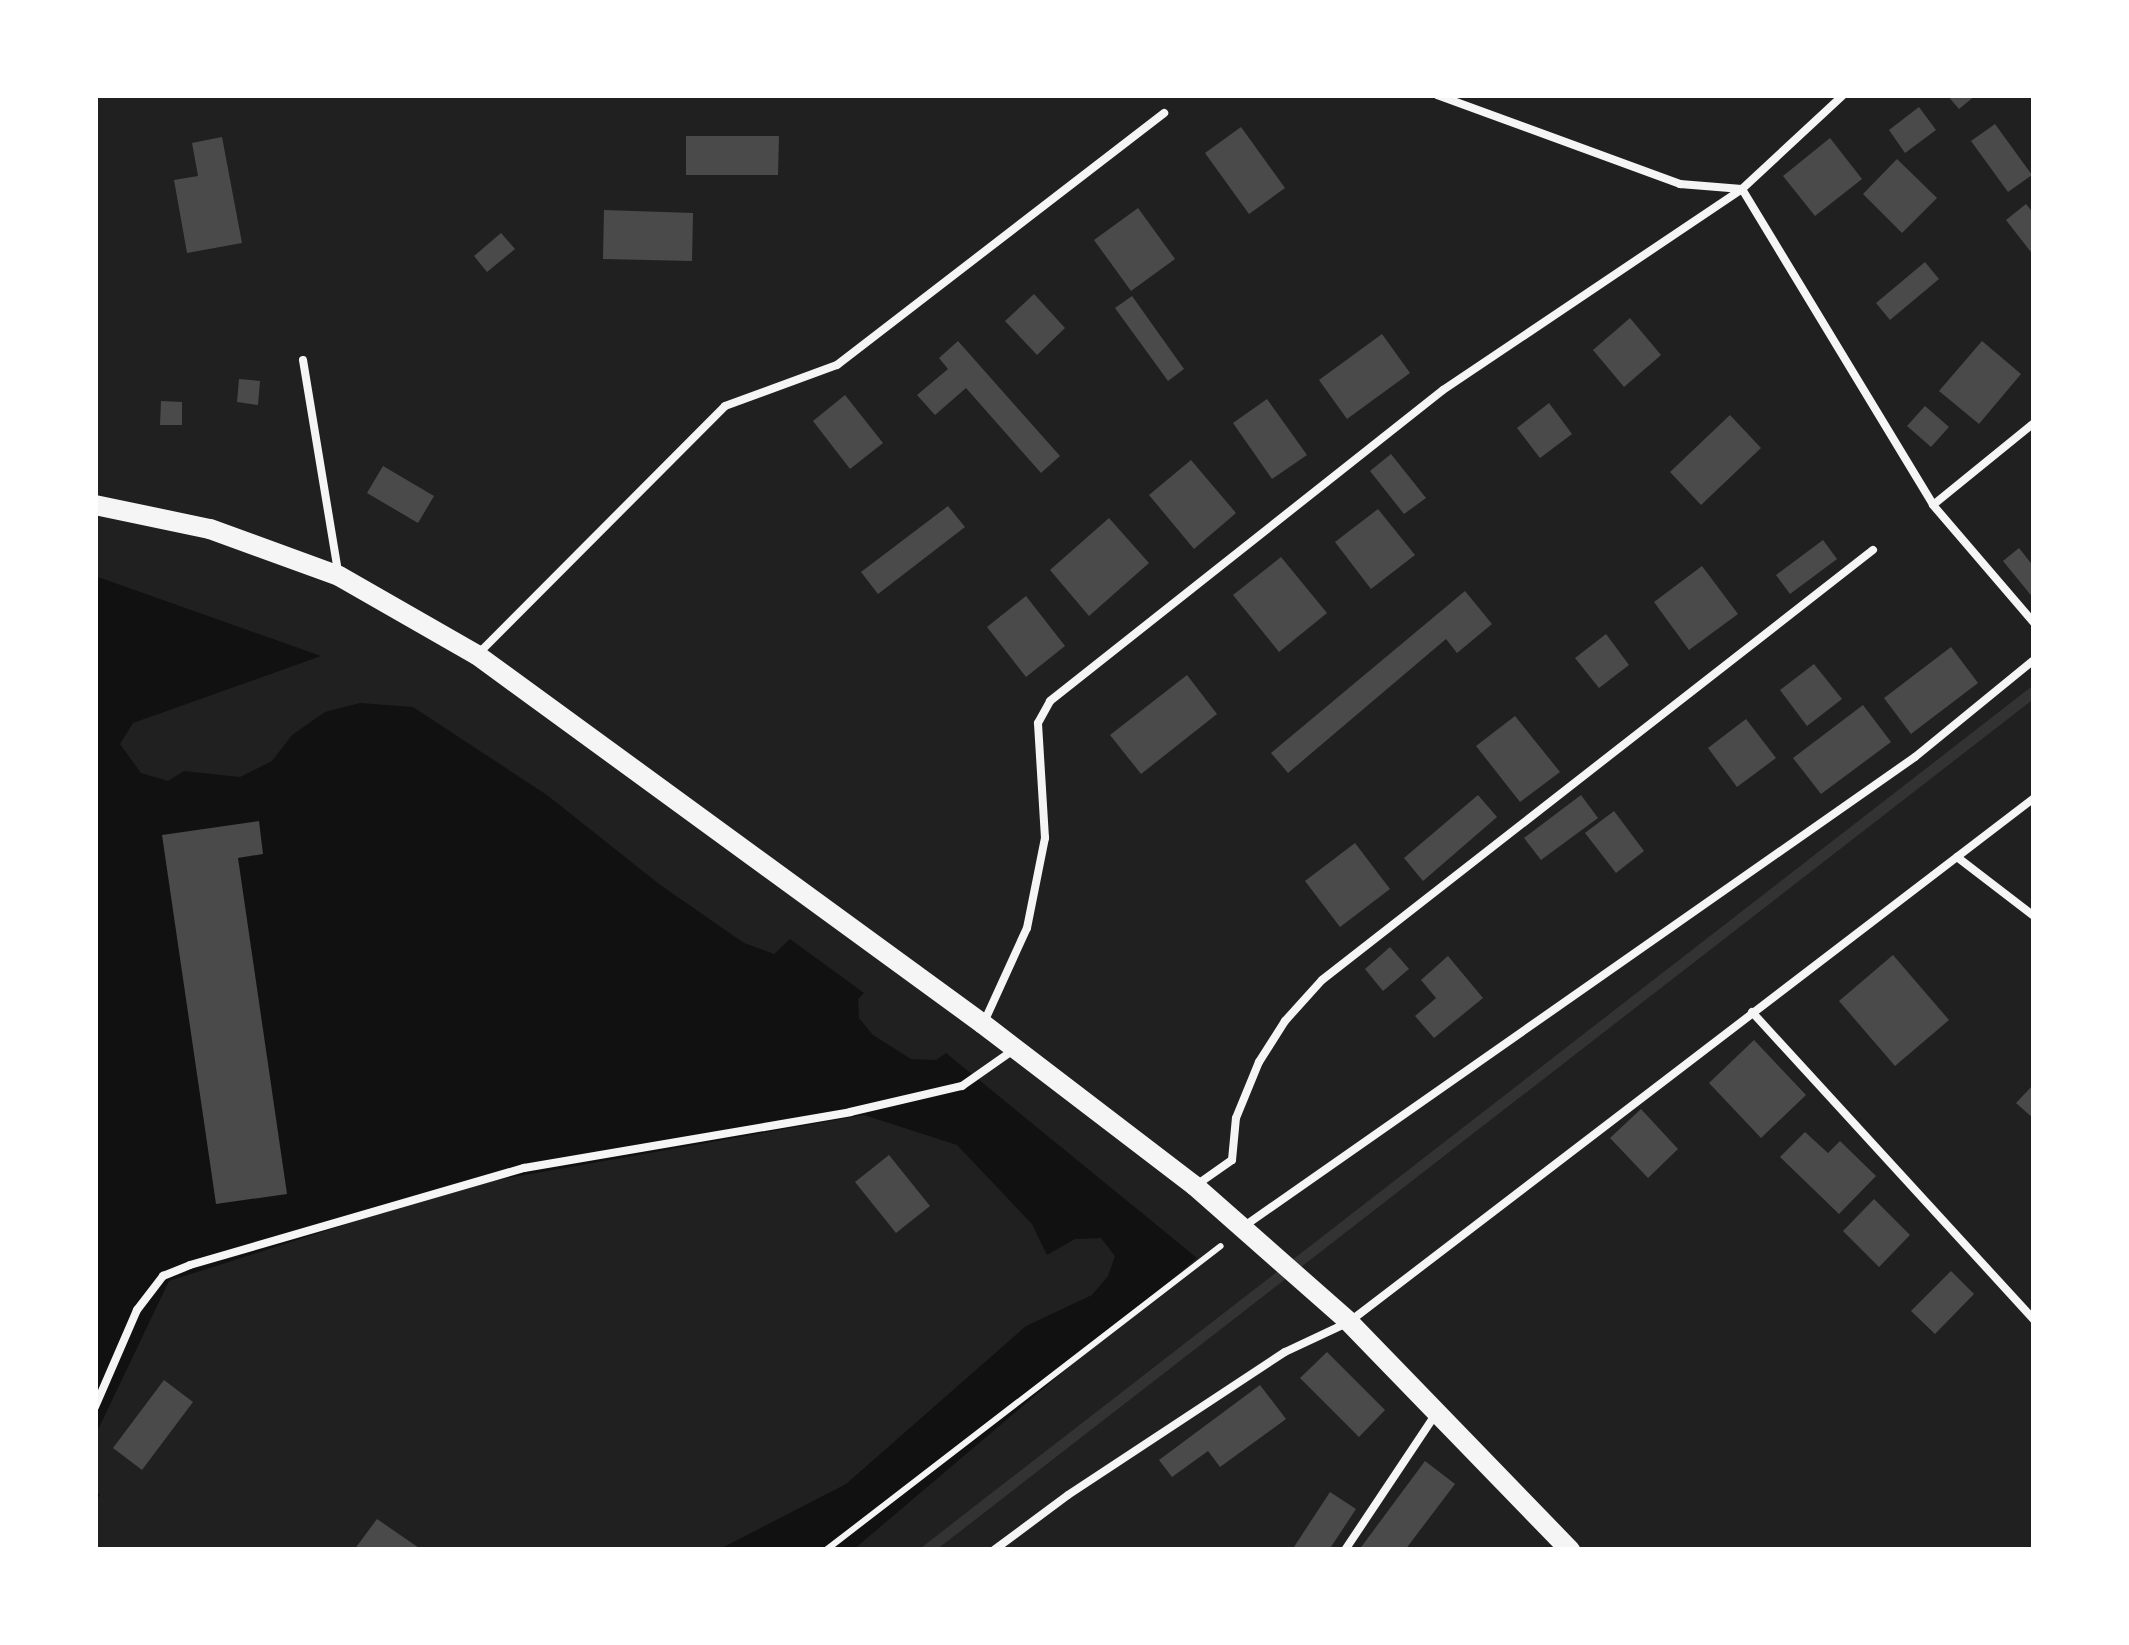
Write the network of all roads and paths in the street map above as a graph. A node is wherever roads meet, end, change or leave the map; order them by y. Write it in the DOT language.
graph roads {
  1 [pos="1437,95"];
  2 [pos="1843,95"];
  3 [pos="1164,112"];
  4 [pos="1742,188"];
  5 [pos="303,360"];
  6 [pos="2034,422"];
  7 [pos="95,505"];
  8 [pos="1933,505"];
  9 [pos="1873,550"];
  10 [pos="339,576"];
  11 [pos="2034,624"];
  12 [pos="478,655"];
  13 [pos="2034,660"];
  14 [pos="2034,798"];
  15 [pos="1957,857"];
  16 [pos="2034,916"];
  17 [pos="1752,1012"];
  18 [pos="983,1024"];
  19 [pos="1015,1048"];
  20 [pos="1195,1186"];
  21 [pos="1243,1227"];
  22 [pos="2034,1320"];
  23 [pos="1350,1322"];
  24 [pos="95,1407"];
  25 [pos="1438,1411"];
  26 [pos="826,1550"];
  27 [pos="994,1550"];
  28 [pos="1345,1550"];
  29 [pos="1570,1550"];
  1 -- 4 [label="lane"];
  2 -- 4 [label="lane"];
  3 -- 12 [label="lane"];
  4 -- 8 [label="lane"];
  4 -- 18 [label="lane"];
  5 -- 10 [label="lane"];
  6 -- 8 [label="lane"];
  7 -- 10 [label="main road"];
  8 -- 11 [label="lane"];
  9 -- 20 [label="lane"];
  10 -- 12 [label="main road"];
  12 -- 18 [label="main road"];
  13 -- 21 [label="lane"];
  14 -- 15 [label="lane"];
  15 -- 16 [label="lane"];
  15 -- 17 [label="lane"];
  17 -- 22 [label="lane"];
  17 -- 23 [label="lane"];
  18 -- 19 [label="main road"];
  19 -- 20 [label="main road"];
  19 -- 24 [label="lane"];
  20 -- 21 [label="main road"];
  21 -- 23 [label="main road"];
  21 -- 26 [label="path"];
  23 -- 25 [label="main road"];
  23 -- 27 [label="lane"];
  25 -- 28 [label="lane"];
  25 -- 29 [label="main road"];
}
